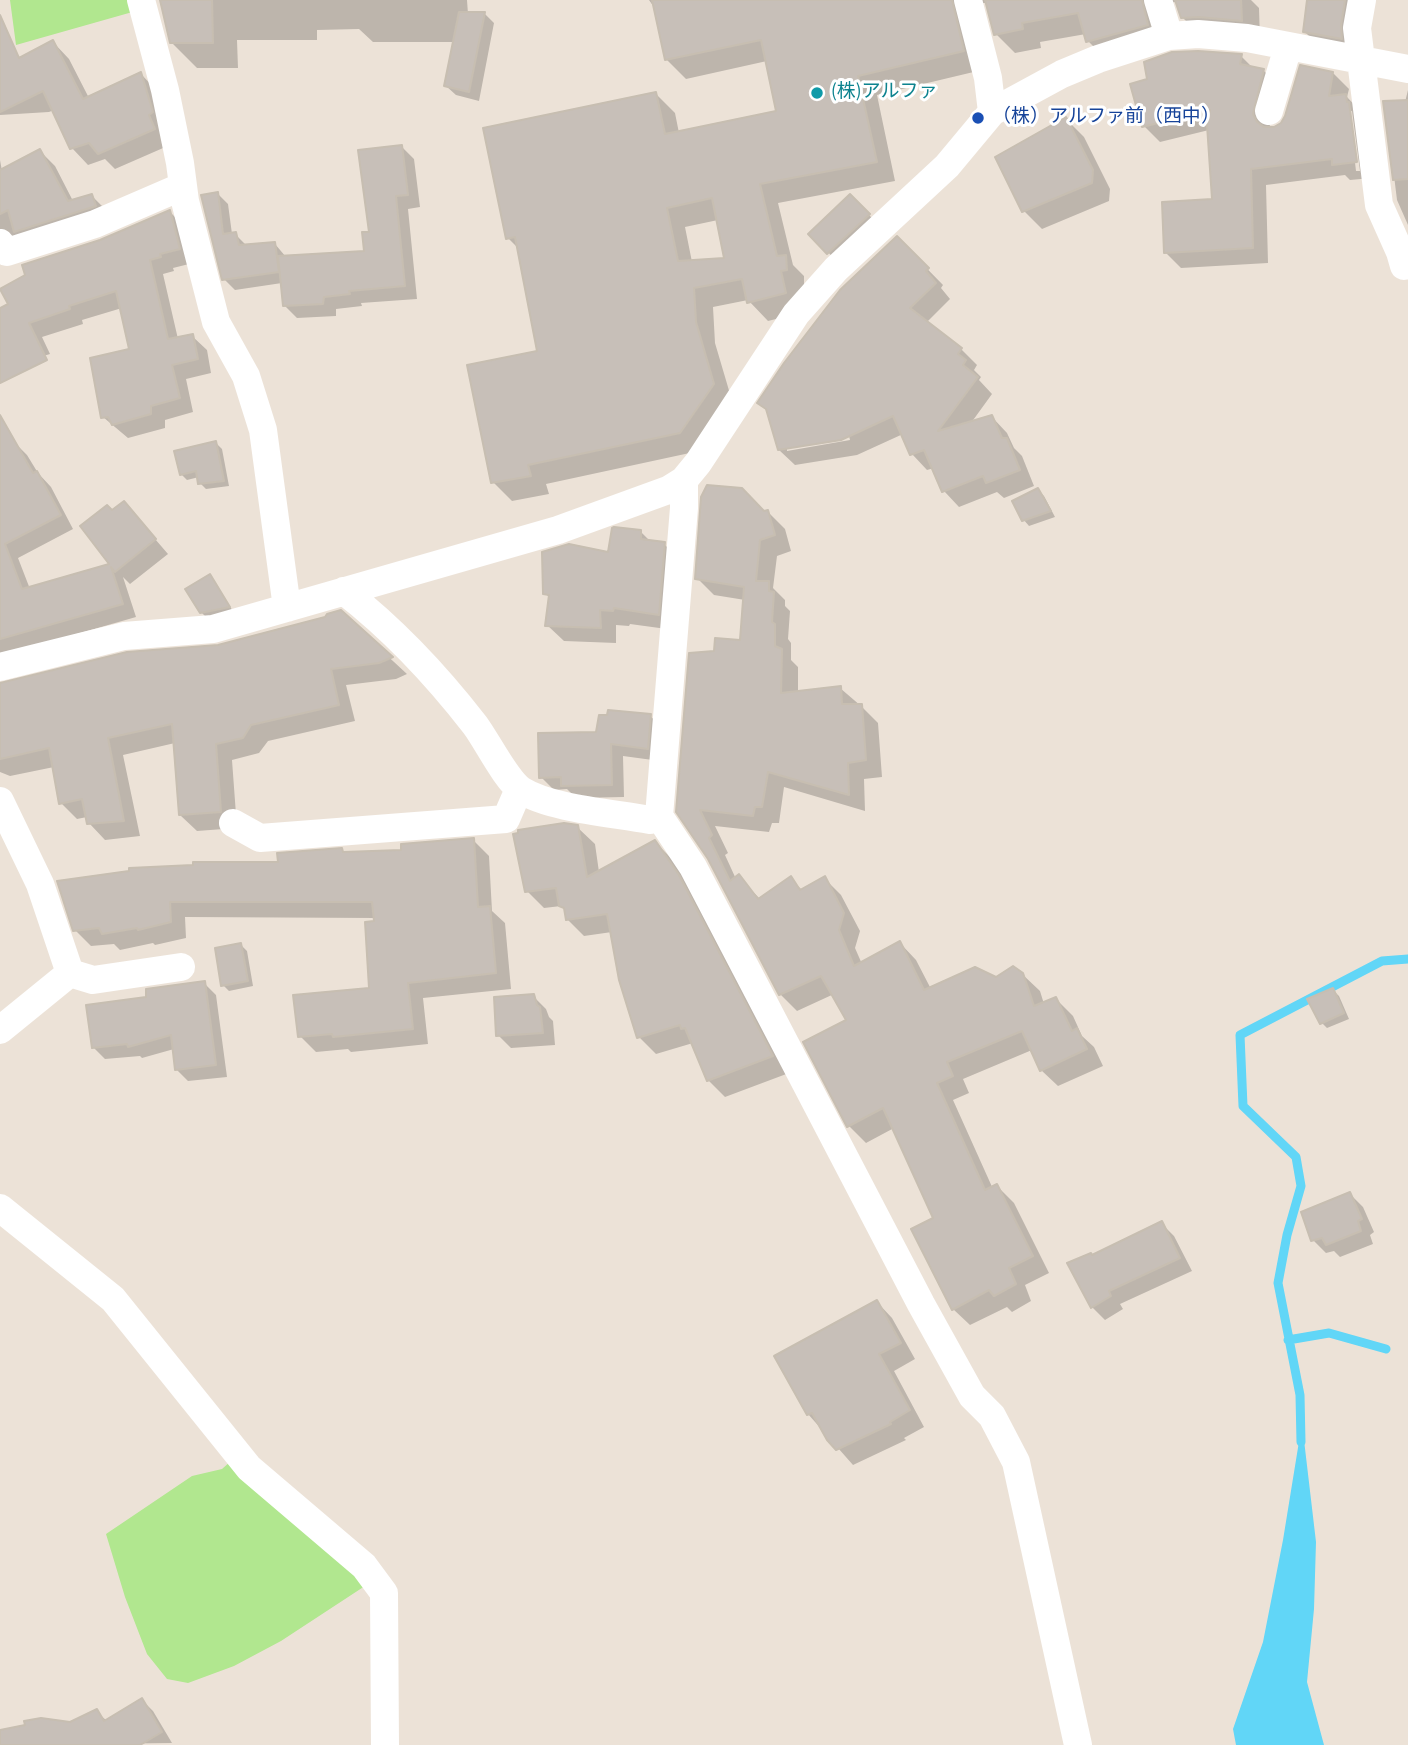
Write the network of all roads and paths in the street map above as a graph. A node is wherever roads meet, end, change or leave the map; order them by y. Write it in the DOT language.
graph roads {
  1 [pos="141,0"];
  2 [pos="968,0"];
  3 [pos="1158,0"];
  4 [pos="1362,0"];
  5 [pos="1169,36"];
  6 [pos="1288,47"];
  7 [pos="1363,61"];
  8 [pos="1408,69"];
  9 [pos="1269,111"];
  10 [pos="992,112"];
  11 [pos="183,186"];
  12 [pos="0,243"];
  13 [pos="1408,264"];
  14 [pos="684,480"];
  15 [pos="344,591"];
  16 [pos="287,608"];
  17 [pos="0,667"];
  18 [pos="519,789"];
  19 [pos="0,801"];
  20 [pos="659,816"];
  21 [pos="233,824"];
  22 [pos="181,967"];
  23 [pos="70,973"];
  24 [pos="0,1030"];
  25 [pos="0,1208"];
  26 [pos="385,1745"];
  27 [pos="1078,1745"];
  1 -- 11 [label="street"];
  2 -- 10 [label="street"];
  3 -- 5 [label="street"];
  4 -- 7 [label="street"];
  5 -- 6 [label="street"];
  5 -- 10 [label="street"];
  6 -- 7 [label="street"];
  6 -- 9 [label="street"];
  7 -- 8 [label="street"];
  7 -- 13 [label="street"];
  10 -- 14 [label="street"];
  11 -- 12 [label="street"];
  11 -- 16 [label="street"];
  14 -- 15 [label="street"];
  14 -- 20 [label="street"];
  15 -- 16 [label="street"];
  15 -- 18 [label="street"];
  16 -- 17 [label="street"];
  18 -- 20 [label="street"];
  18 -- 21 [label="street"];
  19 -- 23 [label="street"];
  20 -- 27 [label="street"];
  22 -- 23 [label="street"];
  23 -- 24 [label="street"];
  25 -- 26 [label="street"];
}
